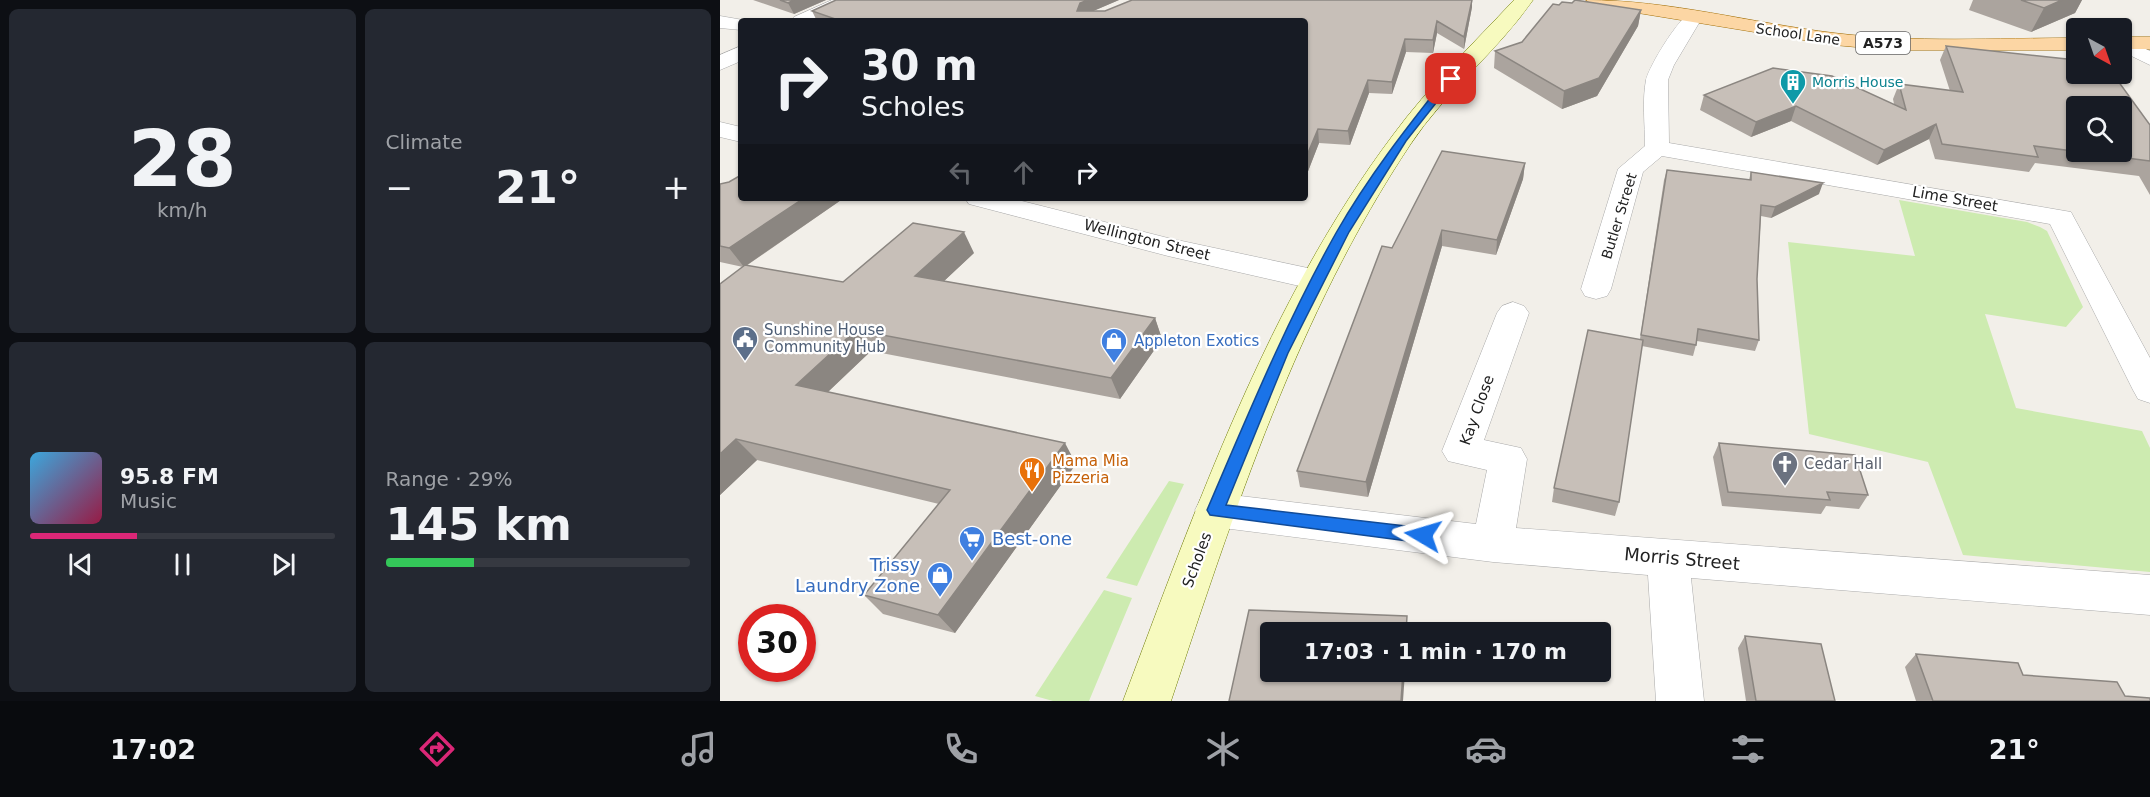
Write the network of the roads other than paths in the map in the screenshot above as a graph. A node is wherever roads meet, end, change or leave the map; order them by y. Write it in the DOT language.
graph roads {
  1 [pos="847,0"];
  2 [pos="1524,0"];
  3 [pos="1595,0"];
  4 [pos="808,18"];
  5 [pos="1692,18"];
  6 [pos="720,21"];
  7 [pos="738,24"];
  8 [pos="2132,43"];
  9 [pos="2150,43"];
  10 [pos="2066,44"];
  11 [pos="2132,49"];
  12 [pos="738,54"];
  13 [pos="2150,59"];
  14 [pos="720,64"];
  15 [pos="1657,148"];
  16 [pos="990,201"];
  17 [pos="1317,280"];
  18 [pos="1596,289"];
  19 [pos="1513,313"];
  20 [pos="2150,390"];
  21 [pos="1215,510"];
  22 [pos="1493,544"];
  23 [pos="1668,557"];
  24 [pos="2150,595"];
  25 [pos="1147,701"];
  26 [pos="1680,701"];
  1 -- 4 [label="street"];
  2 -- 17 [label="main road, Scholes"];
  3 -- 5 [label="main road, School Lane / A573"];
  5 -- 10 [label="main road, School Lane / A573"];
  5 -- 15 [label="street"];
  6 -- 7 [label="street"];
  8 -- 9 [label="main road"];
  11 -- 13 [label="street"];
  12 -- 14 [label="street"];
  15 -- 18 [label="street, Butler Street"];
  15 -- 20 [label="street, Lime Street"];
  16 -- 17 [label="street, Wellington Street"];
  17 -- 21 [label="main road, Scholes"];
  19 -- 22 [label="street, Kay Close"];
  21 -- 22 [label="street, Morris Street"];
  21 -- 25 [label="main road, Scholes"];
  22 -- 23 [label="street, Morris Street"];
  23 -- 24 [label="street, Morris Street"];
  23 -- 26 [label="street"];
}
